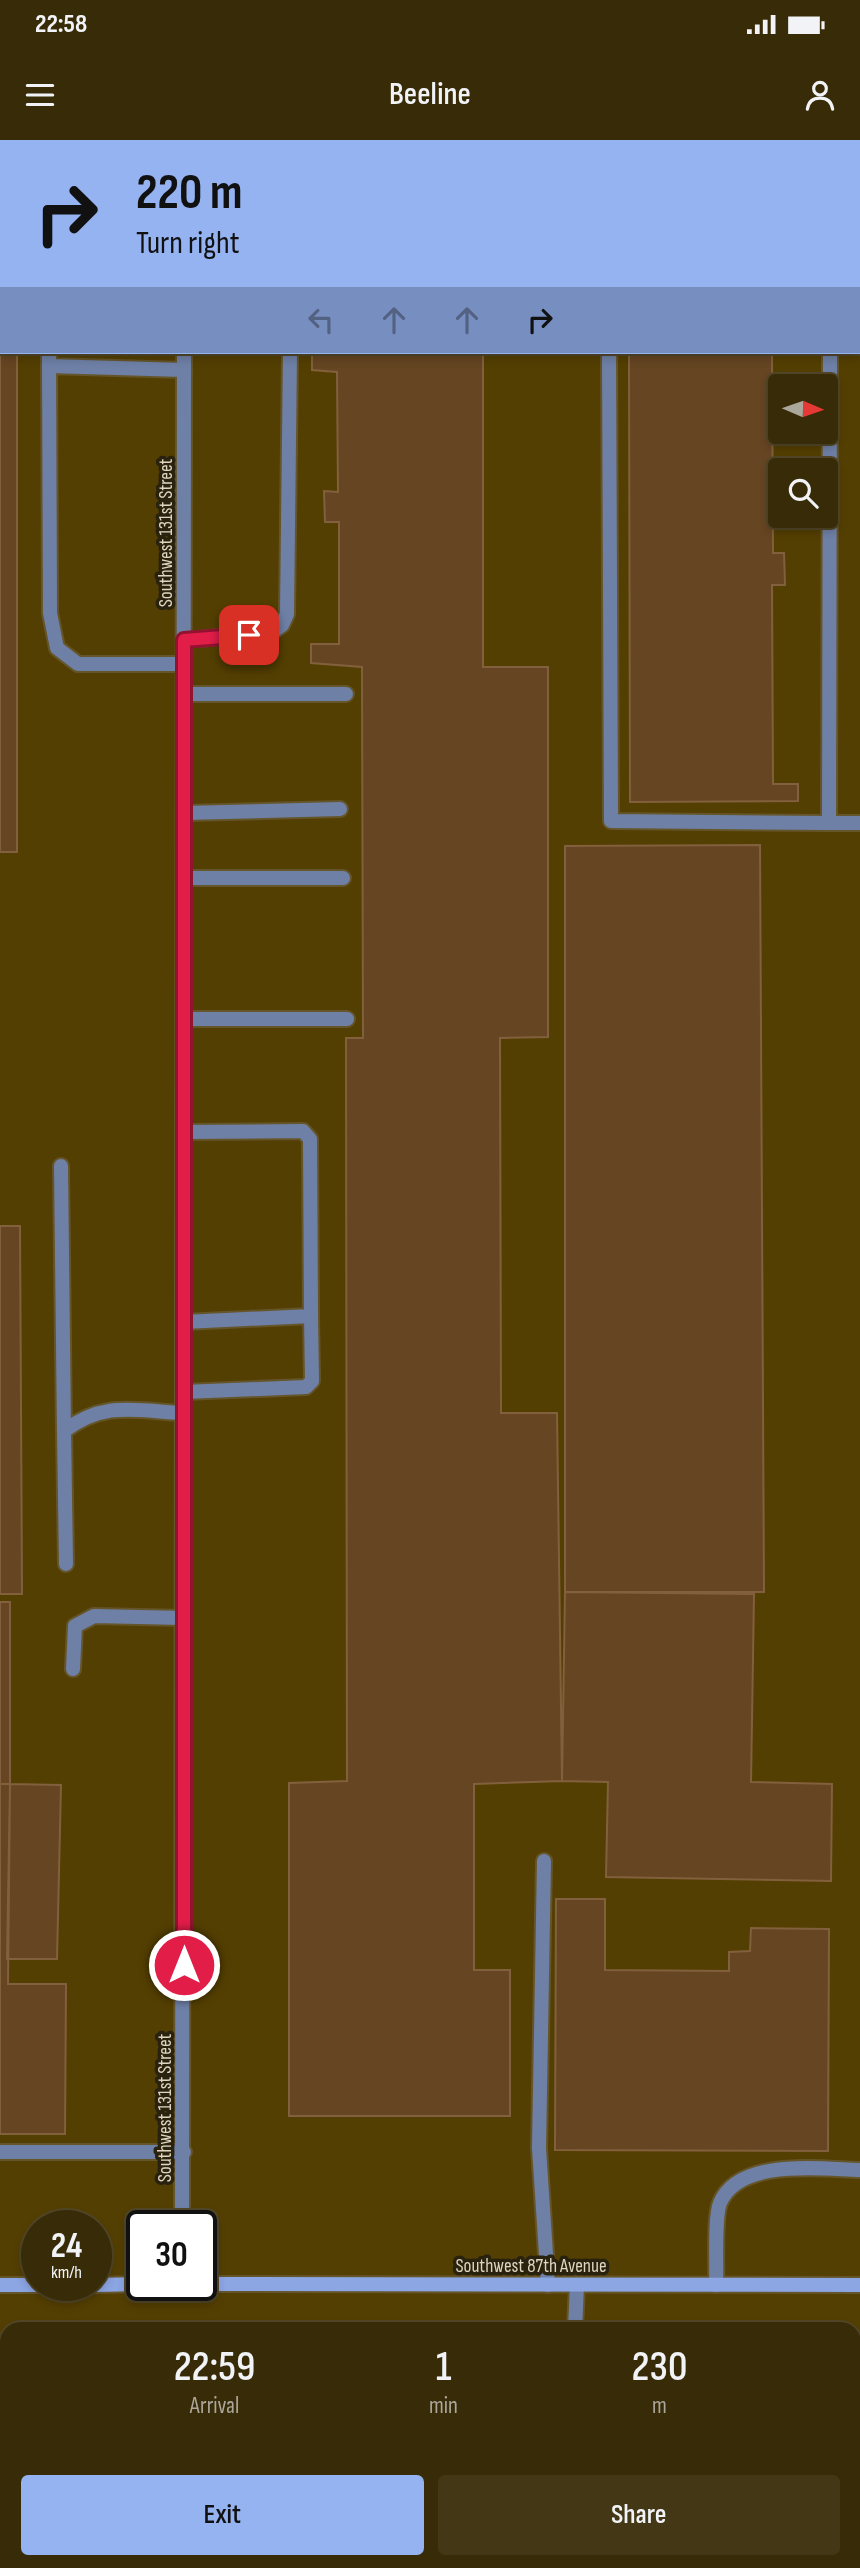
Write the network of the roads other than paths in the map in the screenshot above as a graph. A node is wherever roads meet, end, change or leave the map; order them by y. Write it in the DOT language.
graph roads {
  1 [pos="184,354"];
  2 [pos="290,354"];
  3 [pos="609,354"];
  4 [pos="830,354"];
  5 [pos="49,359"];
  6 [pos="184,370"];
  7 [pos="184,640"];
  8 [pos="184,664"];
  9 [pos="184,694"];
  10 [pos="346,694"];
  11 [pos="340,809"];
  12 [pos="184,813"];
  13 [pos="829,823"];
  14 [pos="860,823"];
  15 [pos="184,878"];
  16 [pos="343,878"];
  17 [pos="184,1019"];
  18 [pos="347,1019"];
  19 [pos="184,1132"];
  20 [pos="61,1166"];
  21 [pos="311,1316"];
  22 [pos="184,1322"];
  23 [pos="184,1392"];
  24 [pos="184,1413"];
  25 [pos="64,1431"];
  26 [pos="66,1564"];
  27 [pos="184,1618"];
  28 [pos="74,1668"];
  29 [pos="544,1861"];
  30 [pos="0,2152"];
  31 [pos="184,2152"];
  32 [pos="860,2169"];
  33 [pos="182,2210"];
  34 [pos="217,2284"];
  35 [pos="0,2285"];
  36 [pos="21,2285"];
  37 [pos="548,2285"];
  38 [pos="577,2285"];
  39 [pos="716,2285"];
  40 [pos="860,2285"];
  41 [pos="575,2322"];
  1 -- 6 [label="street, Southwest 131st Street"];
  2 -- 7 [label="street"];
  3 -- 13 [label="street"];
  4 -- 13 [label="street"];
  5 -- 6 [label="street"];
  5 -- 8 [label="street"];
  6 -- 7 [label="street, Southwest 131st Street"];
  7 -- 8 [label="street, Southwest 131st Street"];
  8 -- 9 [label="street, Southwest 131st Street"];
  9 -- 10 [label="street"];
  9 -- 12 [label="street, Southwest 131st Street"];
  11 -- 12 [label="street"];
  12 -- 15 [label="street, Southwest 131st Street"];
  13 -- 14 [label="street"];
  15 -- 16 [label="street"];
  15 -- 17 [label="street, Southwest 131st Street"];
  17 -- 18 [label="street"];
  17 -- 19 [label="street, Southwest 131st Street"];
  19 -- 21 [label="street"];
  19 -- 22 [label="street, Southwest 131st Street"];
  20 -- 25 [label="street"];
  21 -- 22 [label="street"];
  21 -- 23 [label="street"];
  22 -- 23 [label="street, Southwest 131st Street"];
  23 -- 24 [label="street, Southwest 131st Street"];
  24 -- 25 [label="street"];
  24 -- 27 [label="street, Southwest 131st Street"];
  25 -- 26 [label="street"];
  27 -- 28 [label="street"];
  27 -- 31 [label="street, Southwest 131st Street"];
  29 -- 37 [label="street"];
  30 -- 31 [label="street"];
  31 -- 33 [label="street, Southwest 131st Street"];
  32 -- 39 [label="street"];
  34 -- 37 [label="main road, Southwest 87th Avenue"];
  35 -- 36 [label="main road"];
  37 -- 38 [label="main road, Southwest 87th Avenue"];
  38 -- 39 [label="main road, Southwest 87th Avenue"];
  38 -- 41 [label="street"];
  39 -- 40 [label="main road, Southwest 87th Avenue"];
}
